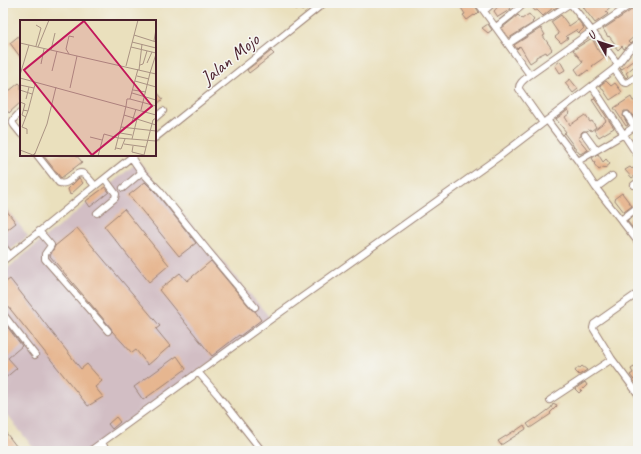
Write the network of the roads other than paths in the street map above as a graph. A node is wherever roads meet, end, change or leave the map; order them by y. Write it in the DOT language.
graph roads {
  1 [pos="324,3"];
  2 [pos="478,3"];
  3 [pos="493,3"];
  4 [pos="524,3"];
  5 [pos="571,3"];
  6 [pos="633,3"];
  7 [pos="625,6"];
  8 [pos="484,11"];
  9 [pos="496,26"];
  10 [pos="592,31"];
  11 [pos="638,43"];
  12 [pos="508,44"];
  13 [pos="616,66"];
  14 [pos="530,75"];
  15 [pos="634,78"];
  16 [pos="592,86"];
  17 [pos="163,111"];
  18 [pos="20,113"];
  19 [pos="627,115"];
  20 [pos="156,117"];
  21 [pos="545,122"];
  22 [pos="636,125"];
  23 [pos="20,133"];
  24 [pos="156,134"];
  25 [pos="624,134"];
  26 [pos="585,135"];
  27 [pos="596,150"];
  28 [pos="636,153"];
  29 [pos="38,156"];
  30 [pos="133,156"];
  31 [pos="578,161"];
  32 [pos="142,172"];
  33 [pos="612,176"];
  34 [pos="105,178"];
  35 [pos="95,186"];
  36 [pos="123,188"];
  37 [pos="596,188"];
  38 [pos="638,207"];
  39 [pos="97,213"];
  40 [pos="621,220"];
  41 [pos="39,231"];
  42 [pos="638,242"];
  43 [pos="3,246"];
  44 [pos="10,255"];
  45 [pos="3,260"];
  46 [pos="638,293"];
  47 [pos="255,307"];
  48 [pos="3,314"];
  49 [pos="108,331"];
  50 [pos="34,355"];
  51 [pos="612,359"];
  52 [pos="198,372"];
  53 [pos="638,394"];
  54 [pos="550,400"];
  55 [pos="102,443"];
  56 [pos="90,451"];
  57 [pos="107,451"];
  58 [pos="262,451"];
  1 -- 24 [label="street, Jalan Mojo"];
  2 -- 8 [label="street"];
  3 -- 8 [label="street"];
  4 -- 9 [label="street"];
  5 -- 10 [label="street"];
  5 -- 12 [label="street"];
  6 -- 7 [label="street"];
  7 -- 10 [label="street"];
  8 -- 9 [label="street"];
  9 -- 12 [label="street"];
  10 -- 13 [label="street"];
  10 -- 14 [label="street"];
  11 -- 13 [label="street"];
  12 -- 14 [label="street"];
  13 -- 15 [label="street"];
  13 -- 16 [label="street"];
  14 -- 21 [label="street"];
  16 -- 21 [label="street"];
  16 -- 25 [label="street"];
  17 -- 20 [label="street"];
  18 -- 23 [label="street"];
  19 -- 22 [label="street"];
  21 -- 31 [label="street"];
  21 -- 52 [label="street"];
  22 -- 25 [label="street"];
  25 -- 27 [label="street"];
  25 -- 28 [label="street"];
  26 -- 27 [label="street"];
  27 -- 31 [label="street"];
  29 -- 35 [label="street"];
  30 -- 32 [label="street"];
  30 -- 34 [label="street"];
  31 -- 37 [label="street"];
  32 -- 36 [label="street"];
  32 -- 47 [label="street"];
  33 -- 37 [label="street"];
  34 -- 35 [label="street"];
  34 -- 39 [label="street"];
  35 -- 41 [label="street"];
  37 -- 40 [label="street"];
  38 -- 40 [label="street"];
  40 -- 42 [label="street"];
  41 -- 44 [label="street"];
  41 -- 49 [label="street"];
  43 -- 44 [label="street"];
  44 -- 45 [label="street"];
  46 -- 51 [label="street"];
  48 -- 50 [label="street"];
  51 -- 53 [label="street"];
  51 -- 54 [label="street"];
  52 -- 55 [label="street"];
  52 -- 58 [label="street"];
  55 -- 56 [label="street"];
  55 -- 57 [label="street"];
}
